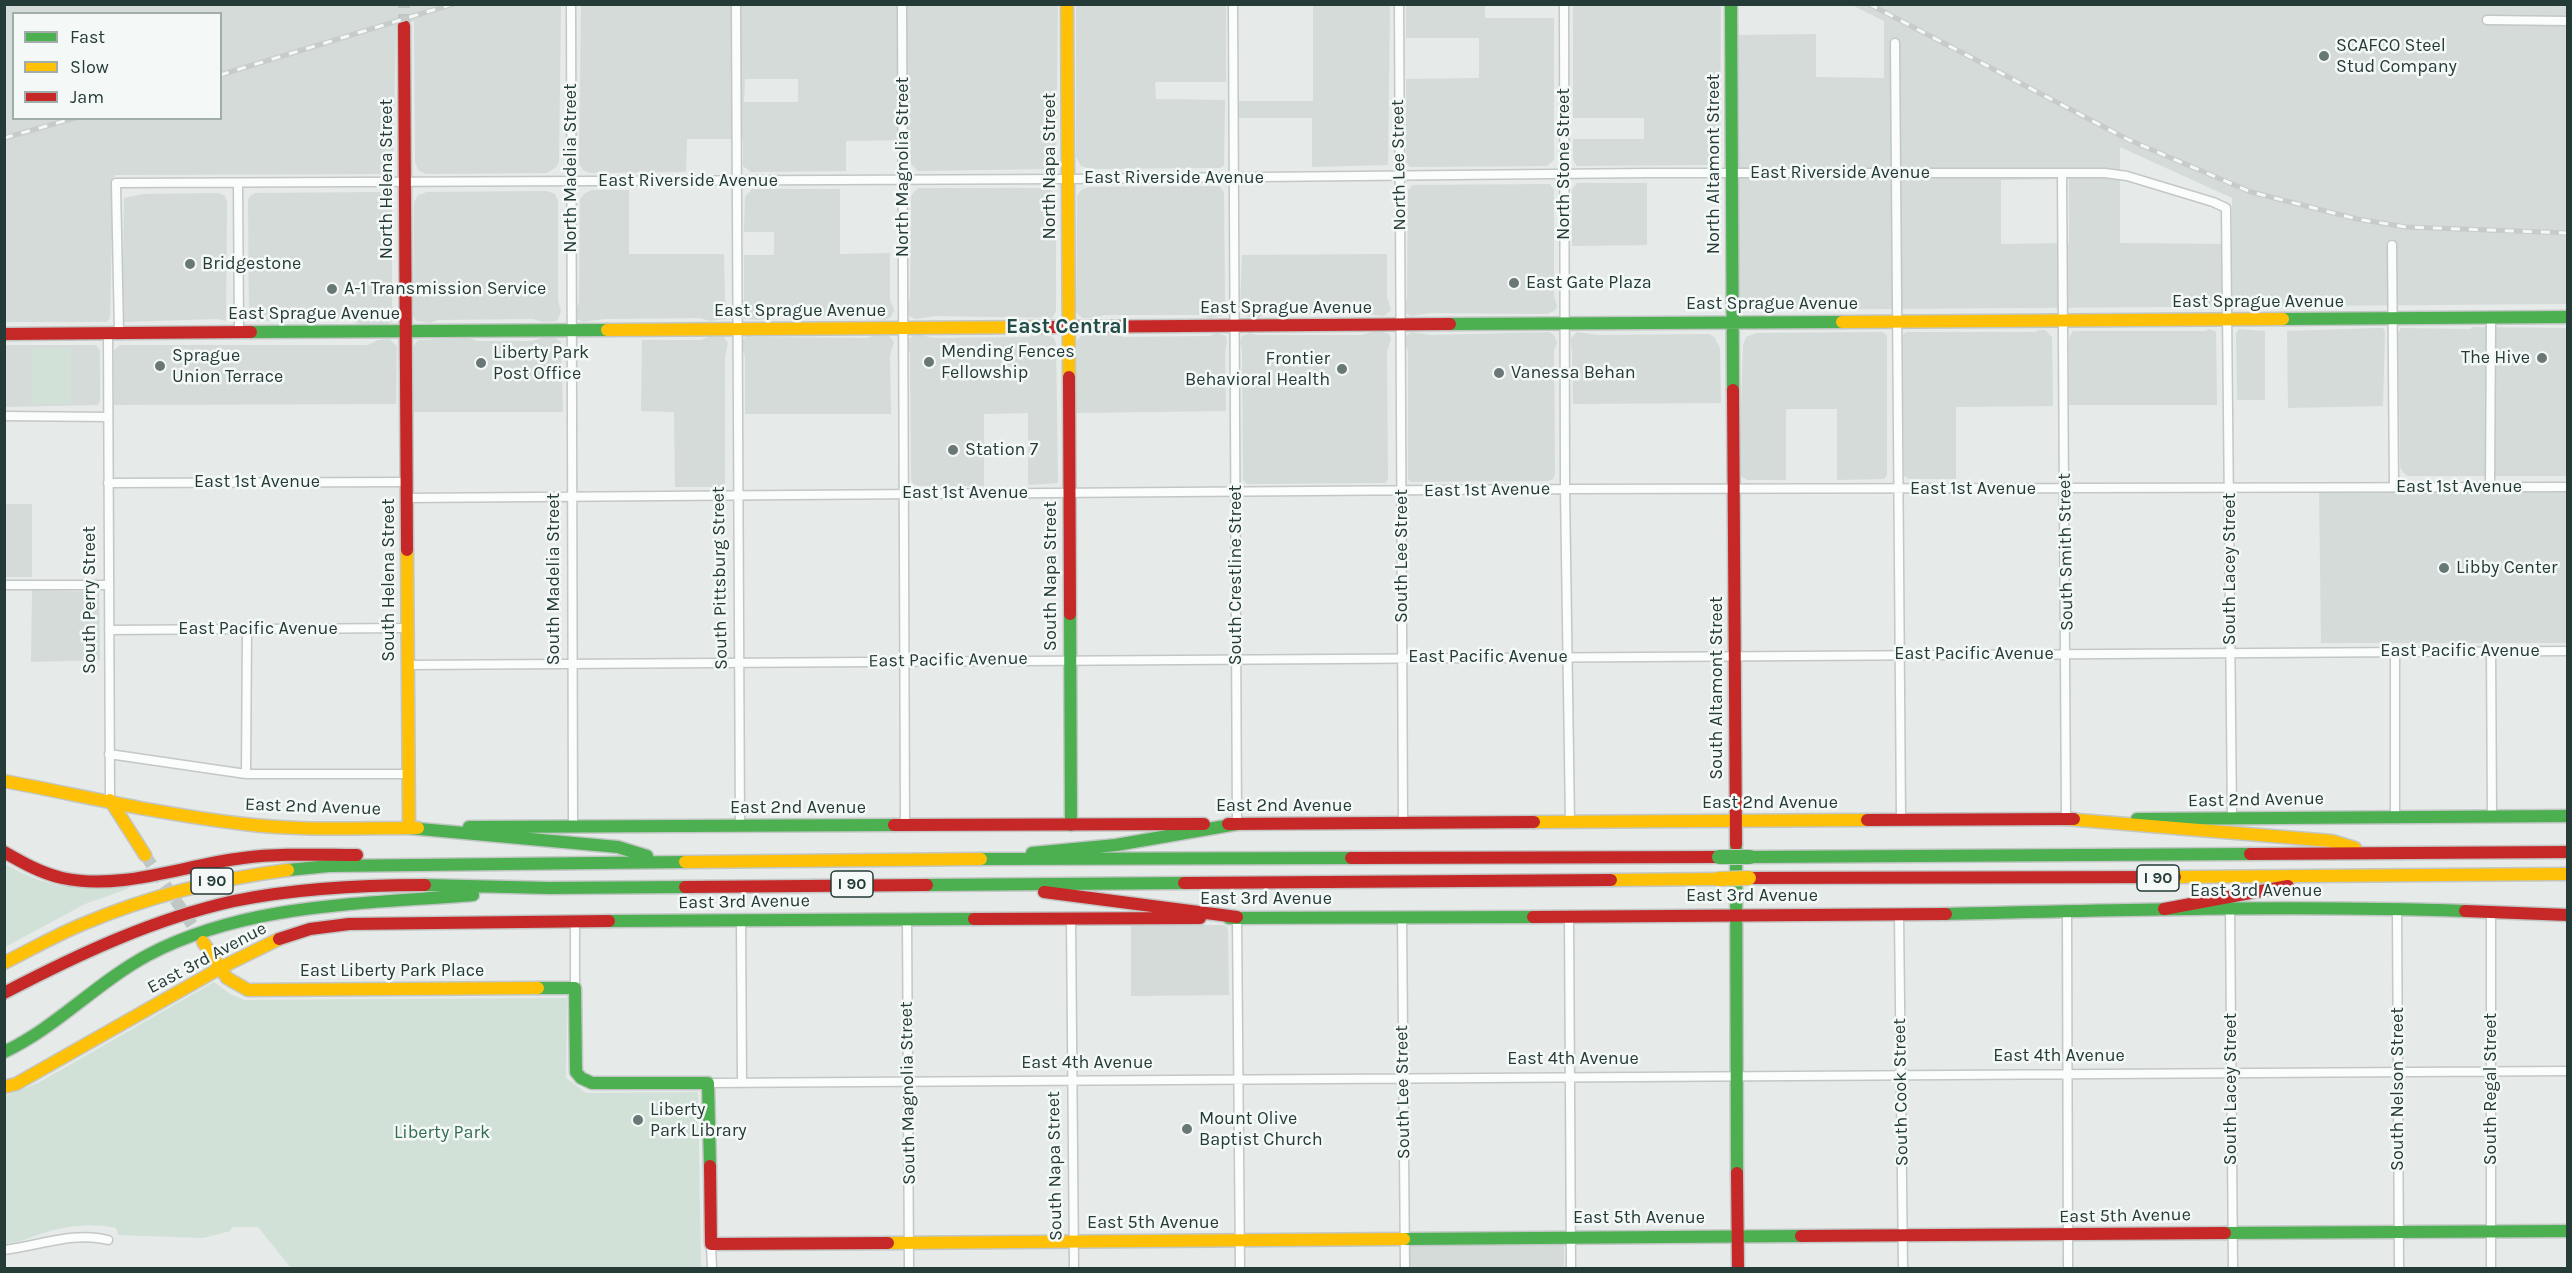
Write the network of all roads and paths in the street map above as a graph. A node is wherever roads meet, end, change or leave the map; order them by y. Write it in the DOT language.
graph roads {
  1 [pos="571,4"];
  2 [pos="736,4"];
  3 [pos="902,4"];
  4 [pos="1067,4"];
  5 [pos="1233,4"];
  6 [pos="1399,4"];
  7 [pos="1564,4"];
  8 [pos="1731,4"];
  9 [pos="2487,20"];
  10 [pos="2568,21"];
  11 [pos="404,26"];
  12 [pos="1895,43"];
  13 [pos="1564,173"];
  14 [pos="1732,173"];
  15 [pos="1897,173"];
  16 [pos="2062,173"];
  17 [pos="1398,176"];
  18 [pos="1233,177"];
  19 [pos="903,179"];
  20 [pos="1068,179"];
  21 [pos="735,180"];
  22 [pos="570,182"];
  23 [pos="116,183"];
  24 [pos="405,183"];
  25 [pos="238,184"];
  26 [pos="2226,208"];
  27 [pos="2392,245"];
  28 [pos="2568,317"];
  29 [pos="2491,318"];
  30 [pos="2394,319"];
  31 [pos="2064,320"];
  32 [pos="2228,320"];
  33 [pos="1898,321"];
  34 [pos="1733,322"];
  35 [pos="1564,324"];
  36 [pos="1400,325"];
  37 [pos="1235,326"];
  38 [pos="1068,328"];
  39 [pos="903,329"];
  40 [pos="737,330"];
  41 [pos="571,331"];
  42 [pos="405,332"];
  43 [pos="113,333"];
  44 [pos="239,333"];
  45 [pos="4,334"];
  46 [pos="4,417"];
  47 [pos="108,417"];
  48 [pos="406,482"];
  49 [pos="108,483"];
  50 [pos="2394,487"];
  51 [pos="2568,487"];
  52 [pos="2229,488"];
  53 [pos="2490,488"];
  54 [pos="1565,489"];
  55 [pos="1899,489"];
  56 [pos="2065,489"];
  57 [pos="1734,490"];
  58 [pos="1401,491"];
  59 [pos="1069,492"];
  60 [pos="1236,492"];
  61 [pos="903,494"];
  62 [pos="737,495"];
  63 [pos="572,496"];
  64 [pos="407,498"];
  65 [pos="4,585"];
  66 [pos="108,585"];
  67 [pos="408,628"];
  68 [pos="247,629"];
  69 [pos="109,630"];
  70 [pos="2395,651"];
  71 [pos="2491,651"];
  72 [pos="2568,651"];
  73 [pos="2230,652"];
  74 [pos="2067,654"];
  75 [pos="1898,655"];
  76 [pos="1734,656"];
  77 [pos="1402,657"];
  78 [pos="1569,657"];
  79 [pos="1236,658"];
  80 [pos="1070,659"];
  81 [pos="903,660"];
  82 [pos="739,662"];
  83 [pos="573,663"];
  84 [pos="408,665"];
  85 [pos="110,754"];
  86 [pos="246,774"];
  87 [pos="409,774"];
  88 [pos="4,780"];
  89 [pos="110,801"];
  90 [pos="2396,816"];
  91 [pos="2568,816"];
  92 [pos="2492,817"];
  93 [pos="2232,818"];
  94 [pos="2066,819"];
  95 [pos="1901,820"];
  96 [pos="1735,821"];
  97 [pos="1570,822"];
  98 [pos="1403,823"];
  99 [pos="1237,824"];
  100 [pos="1071,825"];
  101 [pos="905,826"];
  102 [pos="573,827"];
  103 [pos="740,827"];
  104 [pos="409,828"];
  105 [pos="4,852"];
  106 [pos="2372,852"];
  107 [pos="2568,852"];
  108 [pos="145,855"];
  109 [pos="1004,860"];
  110 [pos="662,861"];
  111 [pos="434,863"];
  112 [pos="2568,874"];
  113 [pos="2377,877"];
  114 [pos="990,885"];
  115 [pos="549,888"];
  116 [pos="2164,909"];
  117 [pos="2230,909"];
  118 [pos="2397,909"];
  119 [pos="2491,910"];
  120 [pos="2067,912"];
  121 [pos="1736,914"];
  122 [pos="1569,915"];
  123 [pos="1899,915"];
  124 [pos="2568,915"];
  125 [pos="1402,916"];
  126 [pos="1237,917"];
  127 [pos="907,918"];
  128 [pos="1071,918"];
  129 [pos="575,921"];
  130 [pos="741,921"];
  131 [pos="203,942"];
  132 [pos="4,963"];
  133 [pos="219,967"];
  134 [pos="575,988"];
  135 [pos="4,993"];
  136 [pos="4,1052"];
  137 [pos="2491,1071"];
  138 [pos="2568,1071"];
  139 [pos="2398,1072"];
  140 [pos="2067,1073"];
  141 [pos="2231,1073"];
  142 [pos="1902,1075"];
  143 [pos="1736,1076"];
  144 [pos="1403,1077"];
  145 [pos="1570,1077"];
  146 [pos="1238,1079"];
  147 [pos="908,1081"];
  148 [pos="1072,1081"];
  149 [pos="742,1082"];
  150 [pos="708,1083"];
  151 [pos="4,1087"];
  152 [pos="2491,1230"];
  153 [pos="2398,1231"];
  154 [pos="2568,1231"];
  155 [pos="2232,1233"];
  156 [pos="2068,1234"];
  157 [pos="1738,1236"];
  158 [pos="1902,1236"];
  159 [pos="1571,1237"];
  160 [pos="1405,1238"];
  161 [pos="108,1240"];
  162 [pos="1240,1241"];
  163 [pos="1074,1242"];
  164 [pos="909,1243"];
  165 [pos="711,1244"];
  166 [pos="4,1250"];
  167 [pos="712,1269"];
  168 [pos="909,1269"];
  169 [pos="1074,1269"];
  170 [pos="1240,1269"];
  171 [pos="1405,1269"];
  172 [pos="1571,1269"];
  173 [pos="1738,1269"];
  174 [pos="1903,1269"];
  175 [pos="2068,1269"];
  176 [pos="2233,1269"];
  177 [pos="2399,1269"];
  178 [pos="2492,1269"];
  1 -- 22 [label="street, North Madelia Street"];
  2 -- 21 [label="street, South Pittsburg Street"];
  3 -- 19 [label="street, North Magnolia Street"];
  4 -- 20 [label="main road, North Napa Street"];
  5 -- 18 [label="street, South Crestline Street"];
  6 -- 17 [label="street, North Lee Street"];
  7 -- 13 [label="street, North Stone Street"];
  8 -- 14 [label="main road, North Altamont Street"];
  9 -- 10 [label="street"];
  11 -- 24 [label="main road, North Helena Street"];
  12 -- 15 [label="street"];
  13 -- 14 [label="street, East Riverside Avenue"];
  13 -- 17 [label="street, East Riverside Avenue"];
  13 -- 35 [label="street, North Stone Street"];
  14 -- 15 [label="street, East Riverside Avenue"];
  14 -- 34 [label="main road, North Altamont Street"];
  15 -- 16 [label="street, East Riverside Avenue"];
  15 -- 33 [label="street"];
  16 -- 26 [label="street, East Riverside Avenue"];
  16 -- 31 [label="street, South Smith Street"];
  17 -- 18 [label="street, East Riverside Avenue"];
  17 -- 36 [label="street, North Lee Street"];
  18 -- 20 [label="street, East Riverside Avenue"];
  18 -- 37 [label="street, South Crestline Street"];
  19 -- 20 [label="street, East Riverside Avenue"];
  19 -- 21 [label="street, East Riverside Avenue"];
  19 -- 39 [label="street, North Magnolia Street"];
  20 -- 38 [label="main road, North Napa Street"];
  21 -- 22 [label="street, East Riverside Avenue"];
  21 -- 40 [label="street, South Pittsburg Street"];
  22 -- 24 [label="street, East Riverside Avenue"];
  22 -- 41 [label="street, North Madelia Street"];
  23 -- 25 [label="street, East Riverside Avenue"];
  23 -- 43 [label="street, South Perry Street"];
  24 -- 25 [label="street, East Riverside Avenue"];
  24 -- 42 [label="main road, North Helena Street"];
  25 -- 44 [label="street"];
  26 -- 32 [label="street, South Lacey Street"];
  27 -- 30 [label="street"];
  28 -- 29 [label="main road, East Sprague Avenue"];
  29 -- 30 [label="main road, East Sprague Avenue"];
  29 -- 53 [label="street"];
  30 -- 32 [label="main road, East Sprague Avenue"];
  30 -- 50 [label="street"];
  31 -- 32 [label="main road, East Sprague Avenue"];
  31 -- 33 [label="main road, East Sprague Avenue"];
  31 -- 56 [label="street, South Smith Street"];
  32 -- 52 [label="street, South Lacey Street"];
  33 -- 34 [label="main road, East Sprague Avenue"];
  33 -- 55 [label="street"];
  34 -- 35 [label="main road, East Sprague Avenue"];
  34 -- 57 [label="main road, South Altamont Street"];
  35 -- 36 [label="main road, East Sprague Avenue"];
  35 -- 54 [label="street, North Stone Street"];
  36 -- 37 [label="main road, East Sprague Avenue"];
  36 -- 58 [label="street, South Lee Street"];
  37 -- 38 [label="main road, East Sprague Avenue"];
  37 -- 60 [label="street, South Crestline Street"];
  38 -- 39 [label="main road, East Sprague Avenue"];
  38 -- 59 [label="main road, South Napa Street"];
  39 -- 40 [label="main road, East Sprague Avenue"];
  39 -- 61 [label="street"];
  40 -- 41 [label="main road, East Sprague Avenue"];
  40 -- 62 [label="street, South Pittsburg Street"];
  41 -- 42 [label="main road, East Sprague Avenue"];
  41 -- 63 [label="street, South Madelia Street"];
  42 -- 44 [label="main road, East Sprague Avenue"];
  42 -- 48 [label="main road, South Helena Street"];
  43 -- 44 [label="main road, East Sprague Avenue"];
  43 -- 45 [label="main road, East Sprague Avenue"];
  43 -- 47 [label="street, South Perry Street"];
  46 -- 47 [label="street"];
  47 -- 49 [label="street, South Perry Street"];
  48 -- 49 [label="street, East 1st Avenue"];
  48 -- 64 [label="main road, South Helena Street"];
  49 -- 66 [label="street, South Perry Street"];
  50 -- 52 [label="street, East 1st Avenue"];
  50 -- 53 [label="street, East 1st Avenue"];
  51 -- 53 [label="street, East 1st Avenue"];
  52 -- 56 [label="street, East 1st Avenue"];
  52 -- 73 [label="street, South Lacey Street"];
  54 -- 57 [label="street, East 1st Avenue"];
  54 -- 58 [label="street, East 1st Avenue"];
  54 -- 78 [label="street, North Stone Street"];
  55 -- 56 [label="street, East 1st Avenue"];
  55 -- 57 [label="street, East 1st Avenue"];
  55 -- 75 [label="street"];
  56 -- 74 [label="street, South Smith Street"];
  57 -- 76 [label="main road, South Altamont Street"];
  58 -- 60 [label="street, East 1st Avenue"];
  58 -- 77 [label="street, South Lee Street"];
  59 -- 60 [label="street, East 1st Avenue"];
  59 -- 61 [label="street, East 1st Avenue"];
  59 -- 80 [label="main road, South Napa Street"];
  60 -- 79 [label="street, South Crestline Street"];
  61 -- 62 [label="street, East 1st Avenue"];
  61 -- 81 [label="street"];
  62 -- 63 [label="street, East 1st Avenue"];
  62 -- 82 [label="street, South Pittsburg Street"];
  63 -- 64 [label="street, East 1st Avenue"];
  63 -- 83 [label="street, South Madelia Street"];
  64 -- 67 [label="main road, South Helena Street"];
  65 -- 66 [label="street"];
  66 -- 69 [label="street, South Perry Street"];
  67 -- 68 [label="street, East Pacific Avenue"];
  67 -- 84 [label="main road, South Helena Street"];
  68 -- 69 [label="street, East Pacific Avenue"];
  68 -- 86 [label="street"];
  69 -- 85 [label="street, South Perry Street"];
  70 -- 71 [label="street, East Pacific Avenue"];
  70 -- 73 [label="street, East Pacific Avenue"];
  70 -- 90 [label="street"];
  71 -- 72 [label="street, East Pacific Avenue"];
  71 -- 92 [label="street"];
  73 -- 74 [label="street, East Pacific Avenue"];
  73 -- 93 [label="street, South Lacey Street"];
  74 -- 75 [label="street, East Pacific Avenue"];
  74 -- 94 [label="street, South Smith Street"];
  75 -- 76 [label="street, East Pacific Avenue"];
  75 -- 95 [label="street"];
  76 -- 78 [label="street, East Pacific Avenue"];
  76 -- 96 [label="main road, South Altamont Street"];
  77 -- 78 [label="street, East Pacific Avenue"];
  77 -- 79 [label="street, East Pacific Avenue"];
  77 -- 98 [label="street, South Lee Street"];
  78 -- 97 [label="street, North Stone Street"];
  79 -- 80 [label="street, East Pacific Avenue"];
  79 -- 99 [label="street, South Crestline Street"];
  80 -- 81 [label="street, East Pacific Avenue"];
  80 -- 100 [label="main road, South Napa Street"];
  81 -- 82 [label="street, East Pacific Avenue"];
  81 -- 101 [label="street"];
  82 -- 83 [label="street, East Pacific Avenue"];
  82 -- 103 [label="street, South Pittsburg Street"];
  83 -- 84 [label="street, East Pacific Avenue"];
  83 -- 102 [label="street, South Madelia Street"];
  84 -- 87 [label="main road, South Helena Street"];
  85 -- 86 [label="street"];
  85 -- 89 [label="street, South Perry Street"];
  86 -- 87 [label="street"];
  87 -- 104 [label="main road, South Helena Street"];
  88 -- 89 [label="main road, East 2nd Avenue"];
  89 -- 104 [label="main road, East 2nd Avenue"];
  89 -- 108 [label="main road"];
  90 -- 92 [label="main road, East 2nd Avenue"];
  90 -- 93 [label="main road, East 2nd Avenue"];
  91 -- 92 [label="main road, East 2nd Avenue"];
  93 -- 94 [label="main road, East 2nd Avenue"];
  94 -- 95 [label="main road, East 2nd Avenue"];
  94 -- 106 [label="main road"];
  95 -- 96 [label="main road, East 2nd Avenue"];
  96 -- 97 [label="main road, East 2nd Avenue"];
  96 -- 121 [label="main road, South Altamont Street"];
  97 -- 98 [label="main road, East 2nd Avenue"];
  98 -- 99 [label="main road, East 2nd Avenue"];
  99 -- 100 [label="main road, East 2nd Avenue"];
  99 -- 109 [label="main road"];
  100 -- 101 [label="main road, East 2nd Avenue"];
  101 -- 103 [label="main road, East 2nd Avenue"];
  102 -- 103 [label="main road, East 2nd Avenue"];
  102 -- 104 [label="main road, East 2nd Avenue"];
  104 -- 110 [label="main road"];
  105 -- 111 [label="main road"];
  106 -- 107 [label="main road, I 90"];
  106 -- 109 [label="main road, I 90, bridge"];
  109 -- 110 [label="main road, I 90"];
  110 -- 111 [label="main road, I 90"];
  111 -- 132 [label="main road, I 90"];
  112 -- 113 [label="main road, I 90"];
  113 -- 114 [label="main road, I 90, bridge"];
  113 -- 116 [label="main road"];
  114 -- 115 [label="main road, I 90"];
  114 -- 126 [label="main road"];
  115 -- 135 [label="main road, I 90"];
  115 -- 136 [label="main road"];
  116 -- 117 [label="main road, East 3rd Avenue"];
  116 -- 120 [label="main road, East 3rd Avenue"];
  117 -- 118 [label="main road, East 3rd Avenue"];
  117 -- 141 [label="street, South Lacey Street"];
  118 -- 119 [label="main road, East 3rd Avenue"];
  118 -- 139 [label="street, South Nelson Street"];
  119 -- 124 [label="main road, East 3rd Avenue"];
  119 -- 137 [label="street, South Regal Street"];
  120 -- 123 [label="main road, East 3rd Avenue"];
  120 -- 140 [label="street"];
  121 -- 122 [label="main road, East 3rd Avenue"];
  121 -- 123 [label="main road, East 3rd Avenue"];
  121 -- 143 [label="main road, South Altamont Street"];
  122 -- 125 [label="main road, East 3rd Avenue"];
  122 -- 145 [label="street"];
  123 -- 142 [label="street, South Cook Street"];
  125 -- 126 [label="main road, East 3rd Avenue"];
  125 -- 144 [label="street, South Lee Street"];
  126 -- 128 [label="main road, East 3rd Avenue"];
  126 -- 146 [label="street"];
  127 -- 128 [label="main road, East 3rd Avenue"];
  127 -- 130 [label="main road, East 3rd Avenue"];
  127 -- 147 [label="street, South Magnolia Street"];
  128 -- 148 [label="street, South Napa Street"];
  129 -- 130 [label="main road, East 3rd Avenue"];
  129 -- 133 [label="main road, East 3rd Avenue"];
  129 -- 134 [label="street"];
  130 -- 149 [label="street"];
  131 -- 133 [label="main road"];
  133 -- 134 [label="main road, East Liberty Park Place"];
  133 -- 151 [label="main road, East 3rd Avenue"];
  134 -- 150 [label="main road, East 4th Avenue"];
  137 -- 138 [label="street, East 4th Avenue"];
  137 -- 139 [label="street, East 4th Avenue"];
  137 -- 152 [label="street, South Regal Street"];
  139 -- 141 [label="street, East 4th Avenue"];
  139 -- 153 [label="street, South Nelson Street"];
  140 -- 141 [label="street, East 4th Avenue"];
  140 -- 142 [label="street, East 4th Avenue"];
  140 -- 156 [label="street"];
  141 -- 155 [label="street, South Lacey Street"];
  142 -- 143 [label="street, East 4th Avenue"];
  142 -- 158 [label="street, South Cook Street"];
  143 -- 145 [label="street, East 4th Avenue"];
  143 -- 157 [label="main road, South Altamont Street"];
  144 -- 145 [label="street, East 4th Avenue"];
  144 -- 146 [label="street, East 4th Avenue"];
  144 -- 160 [label="street, South Lee Street"];
  145 -- 159 [label="street"];
  146 -- 148 [label="street, East 4th Avenue"];
  146 -- 162 [label="street"];
  147 -- 148 [label="street, East 4th Avenue"];
  147 -- 149 [label="street, East 4th Avenue"];
  147 -- 164 [label="street, South Magnolia Street"];
  148 -- 163 [label="street, South Napa Street"];
  149 -- 150 [label="street, East 4th Avenue"];
  150 -- 165 [label="main road"];
  152 -- 153 [label="main road, East 5th Avenue"];
  152 -- 154 [label="main road, East 5th Avenue"];
  152 -- 178 [label="street, South Regal Street"];
  153 -- 155 [label="main road, East 5th Avenue"];
  153 -- 177 [label="street, South Nelson Street"];
  155 -- 156 [label="main road, East 5th Avenue"];
  155 -- 176 [label="street, South Lacey Street"];
  156 -- 158 [label="main road, East 5th Avenue"];
  156 -- 175 [label="street"];
  157 -- 158 [label="main road, East 5th Avenue"];
  157 -- 159 [label="main road, East 5th Avenue"];
  157 -- 173 [label="main road, South Altamont Street"];
  158 -- 174 [label="street, South Cook Street"];
  159 -- 160 [label="main road, East 5th Avenue"];
  159 -- 172 [label="street"];
  160 -- 162 [label="main road, East 5th Avenue"];
  160 -- 171 [label="street, South Lee Street"];
  161 -- 166 [label="street"];
  162 -- 163 [label="main road, East 5th Avenue"];
  162 -- 170 [label="street"];
  163 -- 164 [label="main road, East 5th Avenue"];
  163 -- 169 [label="street, South Napa Street"];
  164 -- 165 [label="main road, East 5th Avenue"];
  164 -- 168 [label="street, South Magnolia Street"];
  165 -- 167 [label="street"];
}
